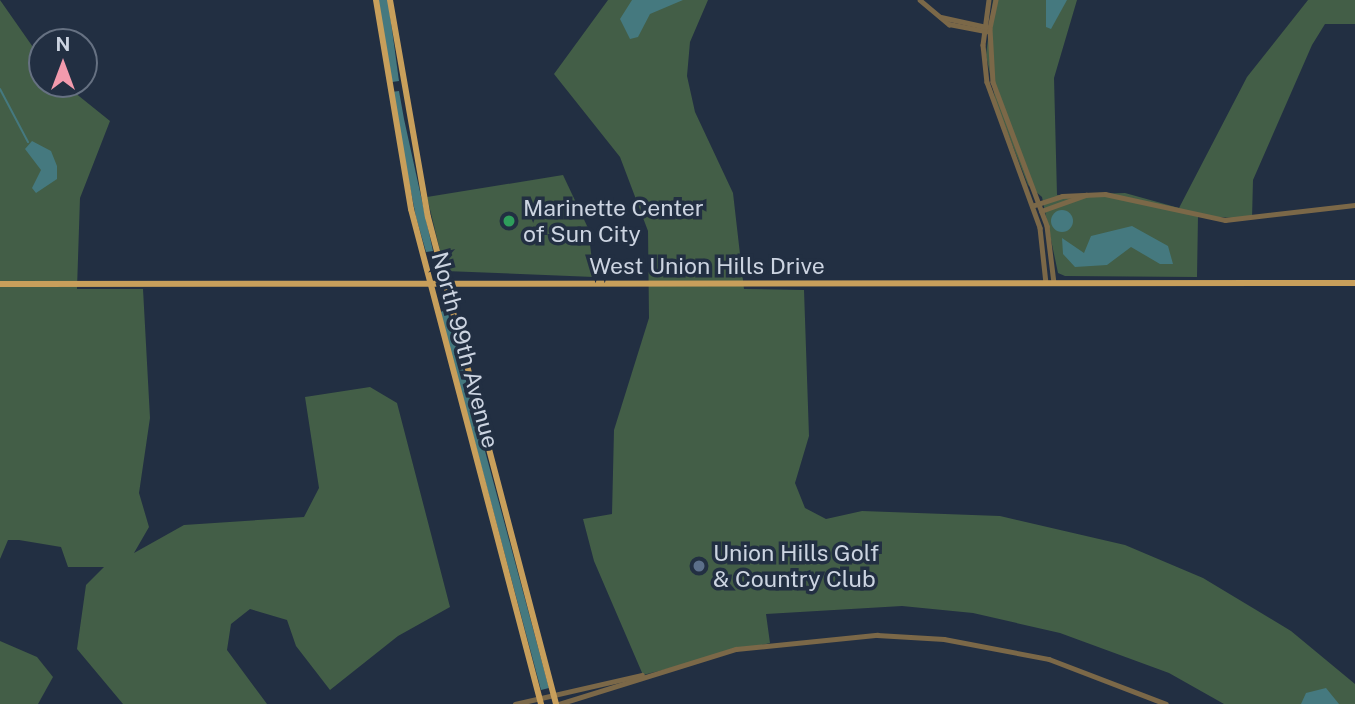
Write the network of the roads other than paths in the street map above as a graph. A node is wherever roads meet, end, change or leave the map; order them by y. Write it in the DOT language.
graph roads {
  1 [pos="376,0"];
  2 [pos="390,0"];
  3 [pos="920,0"];
  4 [pos="989,0"];
  5 [pos="996,0"];
  6 [pos="986,29"];
  7 [pos="1086,195"];
  8 [pos="1040,204"];
  9 [pos="1355,205"];
  10 [pos="1032,206"];
  11 [pos="1042,211"];
  12 [pos="1035,213"];
  13 [pos="429,282"];
  14 [pos="444,282"];
  15 [pos="1046,283"];
  16 [pos="1054,283"];
  17 [pos="4,284"];
  18 [pos="1355,284"];
  19 [pos="643,675"];
  20 [pos="553,693"];
  21 [pos="540,700"];
  22 [pos="515,704"];
  23 [pos="557,704"];
  24 [pos="1166,704"];
  1 -- 13 [label="main road, North 99th Avenue"];
  2 -- 14 [label="main road, North 99th Avenue"];
  3 -- 6 [label="street"];
  4 -- 6 [label="street"];
  5 -- 6 [label="street"];
  6 -- 8 [label="street"];
  6 -- 10 [label="street"];
  7 -- 8 [label="street"];
  7 -- 9 [label="street"];
  7 -- 11 [label="street"];
  8 -- 10 [label="street"];
  8 -- 11 [label="street"];
  10 -- 12 [label="street"];
  11 -- 12 [label="street"];
  11 -- 16 [label="street"];
  12 -- 15 [label="street"];
  13 -- 14 [label="main road, West Union Hills Drive"];
  13 -- 17 [label="main road, West Union Hills Drive"];
  13 -- 21 [label="main road, North 99th Avenue"];
  14 -- 15 [label="main road, West Union Hills Drive"];
  14 -- 20 [label="main road, North 99th Avenue"];
  15 -- 16 [label="main road, West Union Hills Drive"];
  16 -- 18 [label="main road, West Union Hills Drive"];
  19 -- 20 [label="street"];
  19 -- 23 [label="street"];
  19 -- 24 [label="street"];
  20 -- 21 [label="street"];
  20 -- 23 [label="main road, North 99th Avenue"];
  21 -- 22 [label="street"];
}
